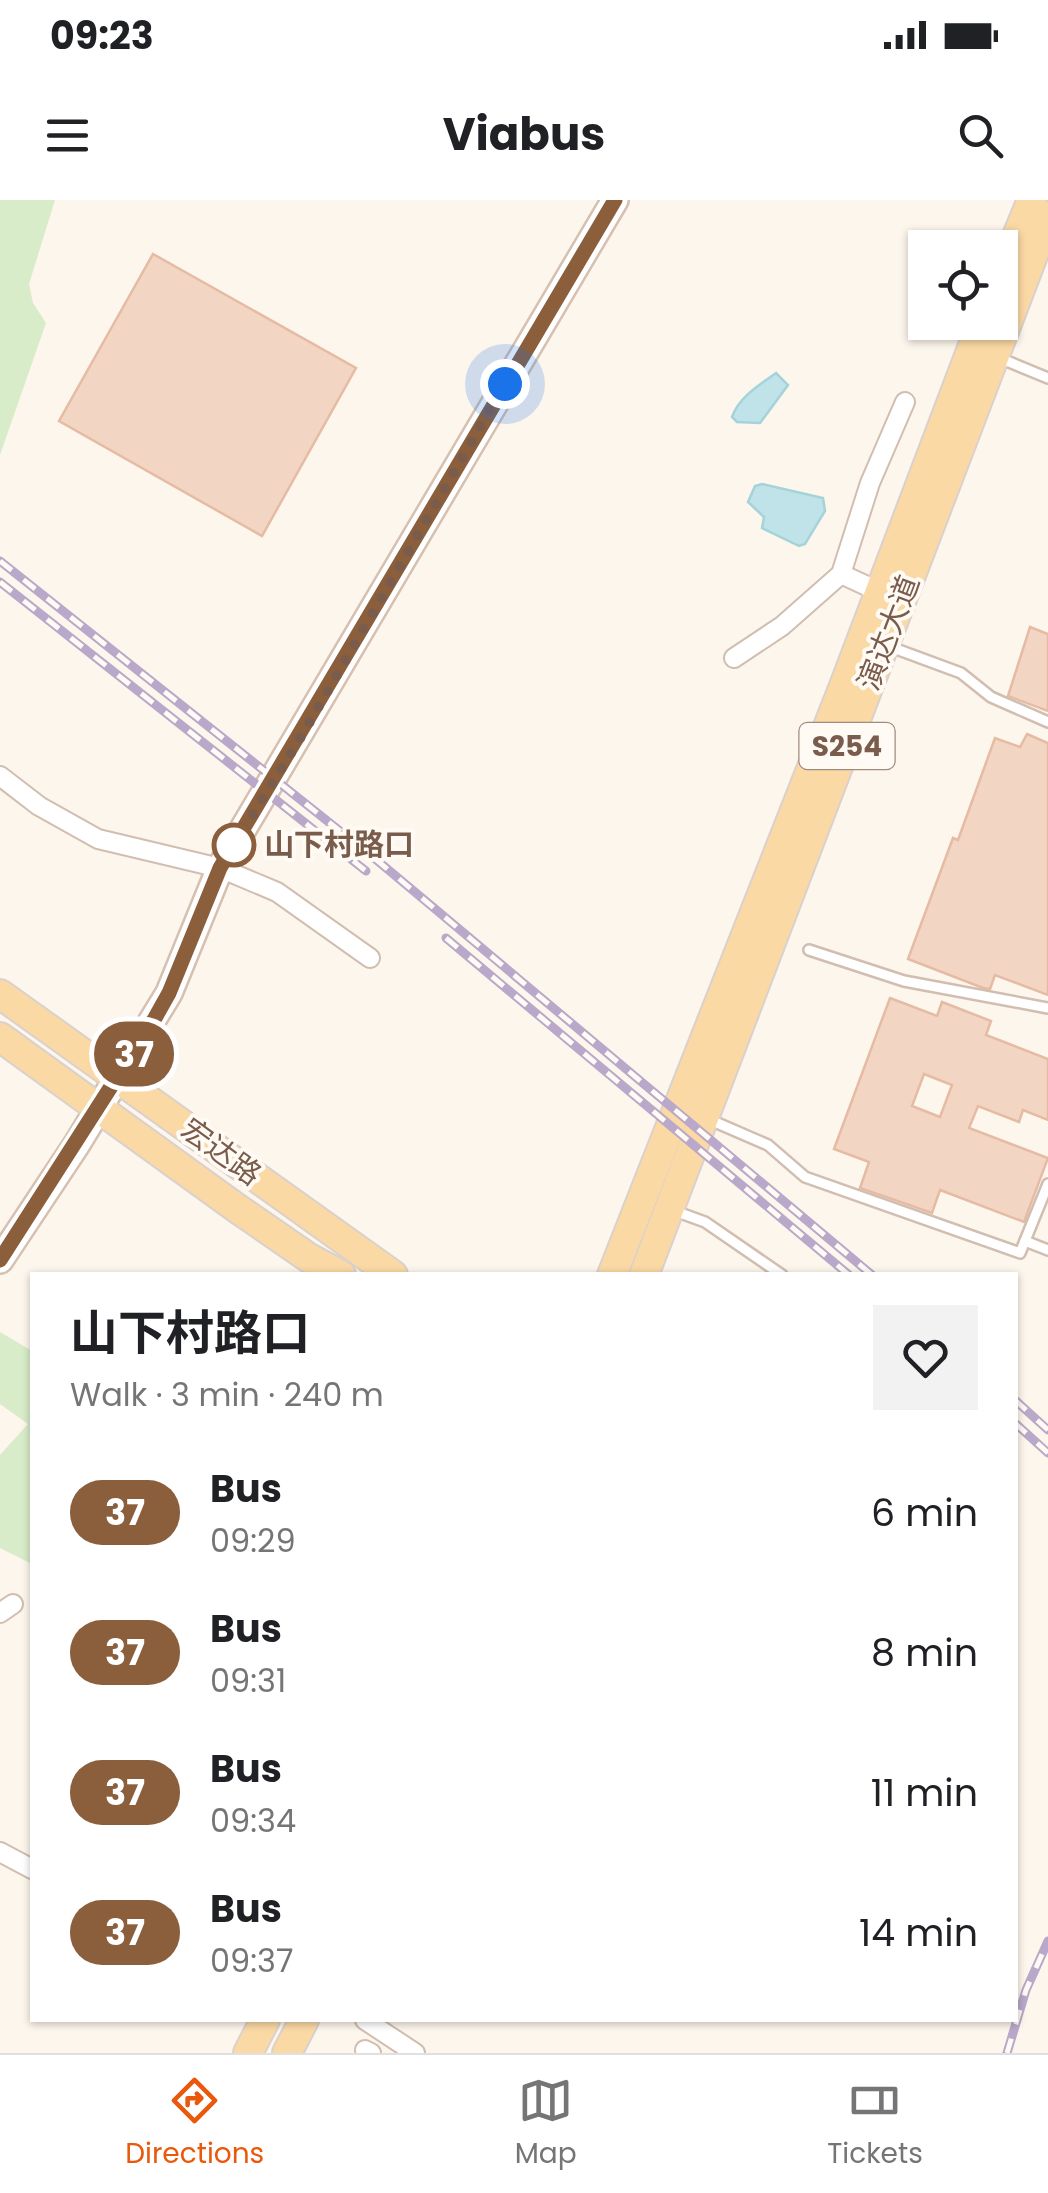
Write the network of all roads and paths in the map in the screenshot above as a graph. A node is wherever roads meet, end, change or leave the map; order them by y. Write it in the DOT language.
graph roads {
  1 [pos="615,200"];
  2 [pos="1032,200"];
  3 [pos="1048,216"];
  4 [pos="1018,234"];
  5 [pos="975,340"];
  6 [pos="995,356"];
  7 [pos="1048,378"];
  8 [pos="905,402"];
  9 [pos="841,574"];
  10 [pos="880,592"];
  11 [pos="885,645"];
  12 [pos="734,658"];
  13 [pos="1048,722"];
  14 [pos="0,776"];
  15 [pos="220,868"];
  16 [pos="809,950"];
  17 [pos="370,958"];
  18 [pos="0,994"];
  19 [pos="1048,1008"];
  20 [pos="0,1037"];
  21 [pos="118,1078"];
  22 [pos="100,1108"];
  23 [pos="705,1117"];
  24 [pos="1048,1184"];
  25 [pos="670,1208"];
  26 [pos="1025,1241"];
  27 [pos="1048,1250"];
  28 [pos="0,1260"];
  29 [pos="335,1272"];
  30 [pos="389,1272"];
  31 [pos="613,1272"];
  32 [pos="645,1272"];
  33 [pos="778,1272"];
  34 [pos="0,1852"];
  35 [pos="30,1868"];
  36 [pos="264,2022"];
  37 [pos="303,2022"];
  38 [pos="368,2022"];
  39 [pos="248,2053"];
  40 [pos="287,2053"];
  41 [pos="415,2053"];
  1 -- 15 [label="main road"];
  2 -- 4 [label="main road"];
  3 -- 6 [label="main road, 演达大道 / S254"];
  5 -- 10 [label="main road, 演达大道 / S254"];
  6 -- 7 [label="lane"];
  6 -- 11 [label="main road, 演达大道 / S254"];
  8 -- 9 [label="street"];
  9 -- 10 [label="street"];
  9 -- 12 [label="street"];
  10 -- 31 [label="main road, 演达大道 / S254"];
  11 -- 13 [label="lane"];
  11 -- 23 [label="main road, 演达大道 / S254"];
  14 -- 15 [label="street"];
  15 -- 17 [label="street"];
  15 -- 21 [label="main road"];
  16 -- 19 [label="lane"];
  18 -- 21 [label="main road, 宏达路"];
  20 -- 22 [label="main road, 宏达路"];
  21 -- 22 [label="main road"];
  21 -- 30 [label="main road, 宏达路"];
  22 -- 28 [label="main road"];
  22 -- 29 [label="main road, 宏达路"];
  23 -- 25 [label="main road, 演达大道 / S254"];
  23 -- 26 [label="lane"];
  24 -- 26 [label="lane"];
  25 -- 32 [label="main road, 演达大道 / S254"];
  25 -- 33 [label="lane"];
  26 -- 27 [label="lane"];
  34 -- 35 [label="street"];
  36 -- 39 [label="main road"];
  37 -- 40 [label="main road"];
  38 -- 41 [label="street"];
}
